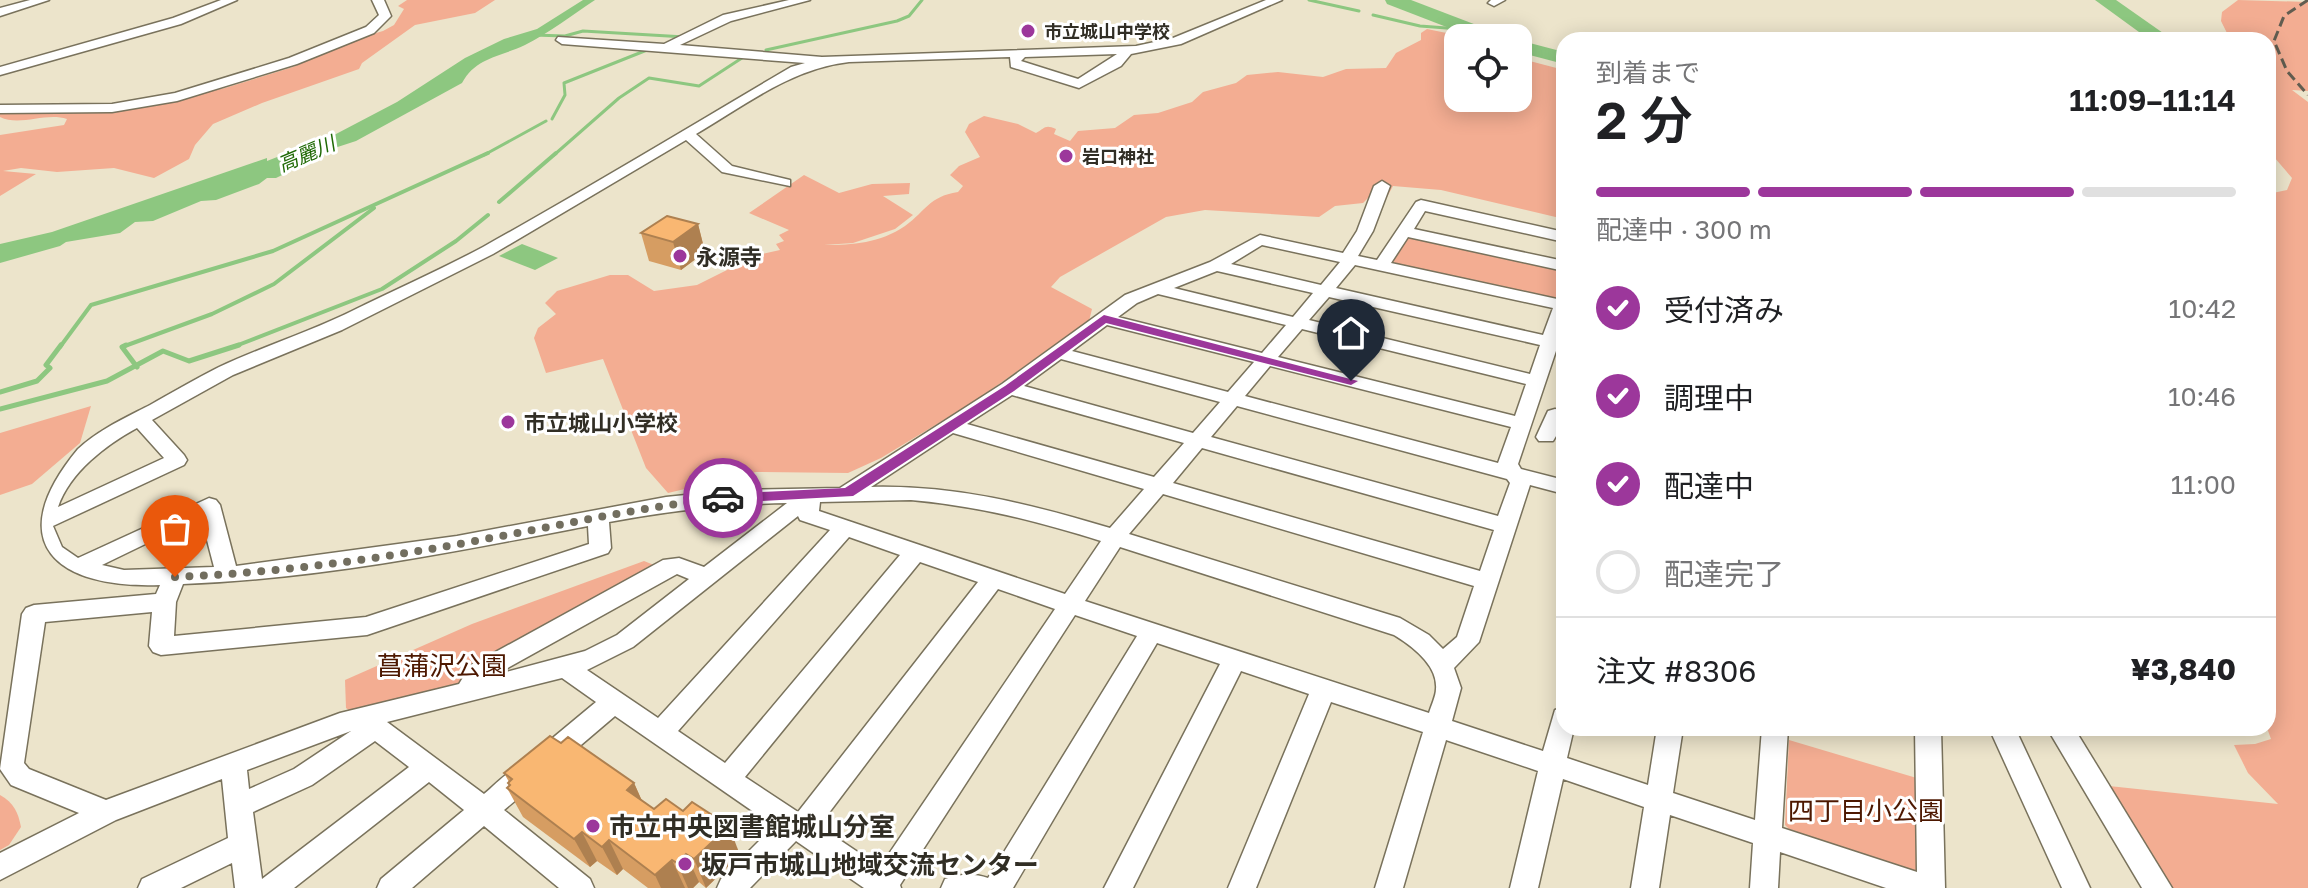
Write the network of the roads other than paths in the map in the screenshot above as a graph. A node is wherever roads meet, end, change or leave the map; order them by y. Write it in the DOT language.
graph roads {
  1 [pos="43,0"];
  2 [pos="231,0"];
  3 [pos="378,0"];
  4 [pos="804,0"];
  5 [pos="1276,0"];
  6 [pos="0,12"];
  7 [pos="562,40"];
  8 [pos="666,47"];
  9 [pos="1127,51"];
  10 [pos="1022,55"];
  11 [pos="822,61"];
  12 [pos="0,71"];
  13 [pos="0,109"];
  14 [pos="687,134"];
  15 [pos="785,183"];
  16 [pos="1382,186"];
  17 [pos="1403,231"];
  18 [pos="1556,235"];
  19 [pos="1350,258"];
  20 [pos="1556,264"];
  21 [pos="1382,265"];
  22 [pos="1216,266"];
  23 [pos="1157,289"];
  24 [pos="1325,290"];
  25 [pos="1556,302"];
  26 [pos="1104,319"];
  27 [pos="1297,324"];
  28 [pos="1556,324"];
  29 [pos="1550,342"];
  30 [pos="1059,353"];
  31 [pos="1266,360"];
  32 [pos="1537,381"];
  33 [pos="1009,388"];
  34 [pos="1232,401"];
  35 [pos="1556,415"];
  36 [pos="139,418"];
  37 [pos="1522,424"];
  38 [pos="952,426"];
  39 [pos="1546,437"];
  40 [pos="1197,440"];
  41 [pos="1522,471"];
  42 [pos="1556,484"];
  43 [pos="1159,485"];
  44 [pos="848,492"];
  45 [pos="811,495"];
  46 [pos="598,517"];
  47 [pos="42,523"];
  48 [pos="1506,526"];
  49 [pos="845,527"];
  50 [pos="1115,537"];
  51 [pos="917,550"];
  52 [pos="77,568"];
  53 [pos="227,575"];
  54 [pos="705,576"];
  55 [pos="175,577"];
  56 [pos="994,578"];
  57 [pos="1487,581"];
  58 [pos="164,602"];
  59 [pos="1070,605"];
  60 [pos="1152,632"];
  61 [pos="1234,660"];
  62 [pos="1441,665"];
  63 [pos="565,668"];
  64 [pos="1324,689"];
  65 [pos="470,693"];
  66 [pos="613,703"];
  67 [pos="370,722"];
  68 [pos="1439,725"];
  69 [pos="660,734"];
  70 [pos="1560,736"];
  71 [pos="1669,736"];
  72 [pos="1774,736"];
  73 [pos="1928,736"];
  74 [pos="2006,736"];
  75 [pos="2065,736"];
  76 [pos="1553,764"];
  77 [pos="233,765"];
  78 [pos="428,768"];
  79 [pos="728,779"];
  80 [pos="1659,800"];
  81 [pos="237,807"];
  82 [pos="484,810"];
  83 [pos="106,812"];
  84 [pos="798,826"];
  85 [pos="1768,837"];
  86 [pos="243,844"];
  87 [pos="0,867"];
  88 [pos="569,885"];
  89 [pos="885,887"];
  90 [pos="152,888"];
  91 [pos="249,888"];
  92 [pos="272,888"];
  93 [pos="391,888"];
  94 [pos="731,888"];
  95 [pos="955,888"];
  96 [pos="979,888"];
  97 [pos="998,888"];
  98 [pos="1118,888"];
  99 [pos="1242,888"];
  100 [pos="1389,888"];
  101 [pos="1524,888"];
  102 [pos="1645,888"];
  103 [pos="1764,888"];
  104 [pos="1928,888"];
  105 [pos="2076,888"];
  106 [pos="2158,888"];
  1 -- 6 [label="street"];
  2 -- 12 [label="street"];
  3 -- 13 [label="street"];
  4 -- 8 [label="street"];
  5 -- 9 [label="street"];
  7 -- 8 [label="street"];
  8 -- 11 [label="street"];
  9 -- 10 [label="street"];
  9 -- 10 [label="street"];
  10 -- 11 [label="street"];
  11 -- 14 [label="street"];
  14 -- 15 [label="street"];
  14 -- 36 [label="street"];
  16 -- 19 [label="street"];
  17 -- 18 [label="street"];
  17 -- 20 [label="street"];
  17 -- 21 [label="street"];
  19 -- 21 [label="street"];
  19 -- 22 [label="street"];
  19 -- 24 [label="street"];
  21 -- 25 [label="street"];
  22 -- 23 [label="street"];
  22 -- 24 [label="street"];
  23 -- 26 [label="street"];
  23 -- 27 [label="street"];
  24 -- 27 [label="street"];
  24 -- 29 [label="street"];
  26 -- 30 [label="street"];
  26 -- 31 [label="street"];
  27 -- 31 [label="street"];
  27 -- 32 [label="street"];
  28 -- 29 [label="street"];
  29 -- 32 [label="street"];
  30 -- 33 [label="street"];
  30 -- 34 [label="street"];
  31 -- 34 [label="street"];
  31 -- 37 [label="street"];
  32 -- 37 [label="street"];
  33 -- 38 [label="street"];
  33 -- 40 [label="street"];
  34 -- 40 [label="street"];
  34 -- 41 [label="street"];
  35 -- 39 [label="street"];
  36 -- 47 [label="street"];
  36 -- 47 [label="street"];
  37 -- 41 [label="street"];
  38 -- 43 [label="street"];
  38 -- 44 [label="street"];
  40 -- 43 [label="street"];
  40 -- 48 [label="street"];
  41 -- 42 [label="street"];
  41 -- 48 [label="street"];
  43 -- 50 [label="street"];
  43 -- 57 [label="street"];
  44 -- 45 [label="street"];
  44 -- 50 [label="street"];
  45 -- 46 [label="street"];
  45 -- 49 [label="street"];
  45 -- 54 [label="street"];
  46 -- 53 [label="street"];
  46 -- 58 [label="street"];
  47 -- 52 [label="street"];
  48 -- 57 [label="street"];
  49 -- 51 [label="street"];
  49 -- 69 [label="street"];
  50 -- 59 [label="street"];
  50 -- 62 [label="street"];
  51 -- 56 [label="street"];
  51 -- 79 [label="street"];
  52 -- 53 [label="street"];
  52 -- 55 [label="street"];
  53 -- 55 [label="street"];
  54 -- 63 [label="street"];
  54 -- 65 [label="street"];
  55 -- 58 [label="street"];
  56 -- 59 [label="street"];
  56 -- 84 [label="street"];
  57 -- 62 [label="street"];
  58 -- 83 [label="street"];
  59 -- 60 [label="street"];
  59 -- 89 [label="street"];
  60 -- 61 [label="street"];
  60 -- 97 [label="street"];
  61 -- 64 [label="street"];
  61 -- 98 [label="street"];
  62 -- 68 [label="street"];
  63 -- 65 [label="street"];
  63 -- 66 [label="street"];
  64 -- 68 [label="street"];
  64 -- 99 [label="street"];
  65 -- 67 [label="street"];
  66 -- 69 [label="street"];
  66 -- 82 [label="street"];
  67 -- 77 [label="street"];
  67 -- 78 [label="street"];
  67 -- 81 [label="street"];
  68 -- 76 [label="street"];
  68 -- 100 [label="street"];
  69 -- 79 [label="street"];
  70 -- 76 [label="street"];
  71 -- 80 [label="street"];
  72 -- 85 [label="street"];
  73 -- 104 [label="street"];
  74 -- 105 [label="street"];
  75 -- 106 [label="street"];
  76 -- 80 [label="street"];
  76 -- 101 [label="street"];
  77 -- 81 [label="street"];
  77 -- 83 [label="street"];
  78 -- 82 [label="street"];
  78 -- 92 [label="street"];
  79 -- 84 [label="street"];
  80 -- 85 [label="street"];
  80 -- 102 [label="street"];
  81 -- 86 [label="street"];
  82 -- 88 [label="street"];
  82 -- 93 [label="street"];
  83 -- 87 [label="street"];
  84 -- 89 [label="street"];
  84 -- 94 [label="street"];
  85 -- 103 [label="street"];
  85 -- 104 [label="street"];
  86 -- 90 [label="street"];
  86 -- 91 [label="street"];
  95 -- 96 [label="street"];
}
